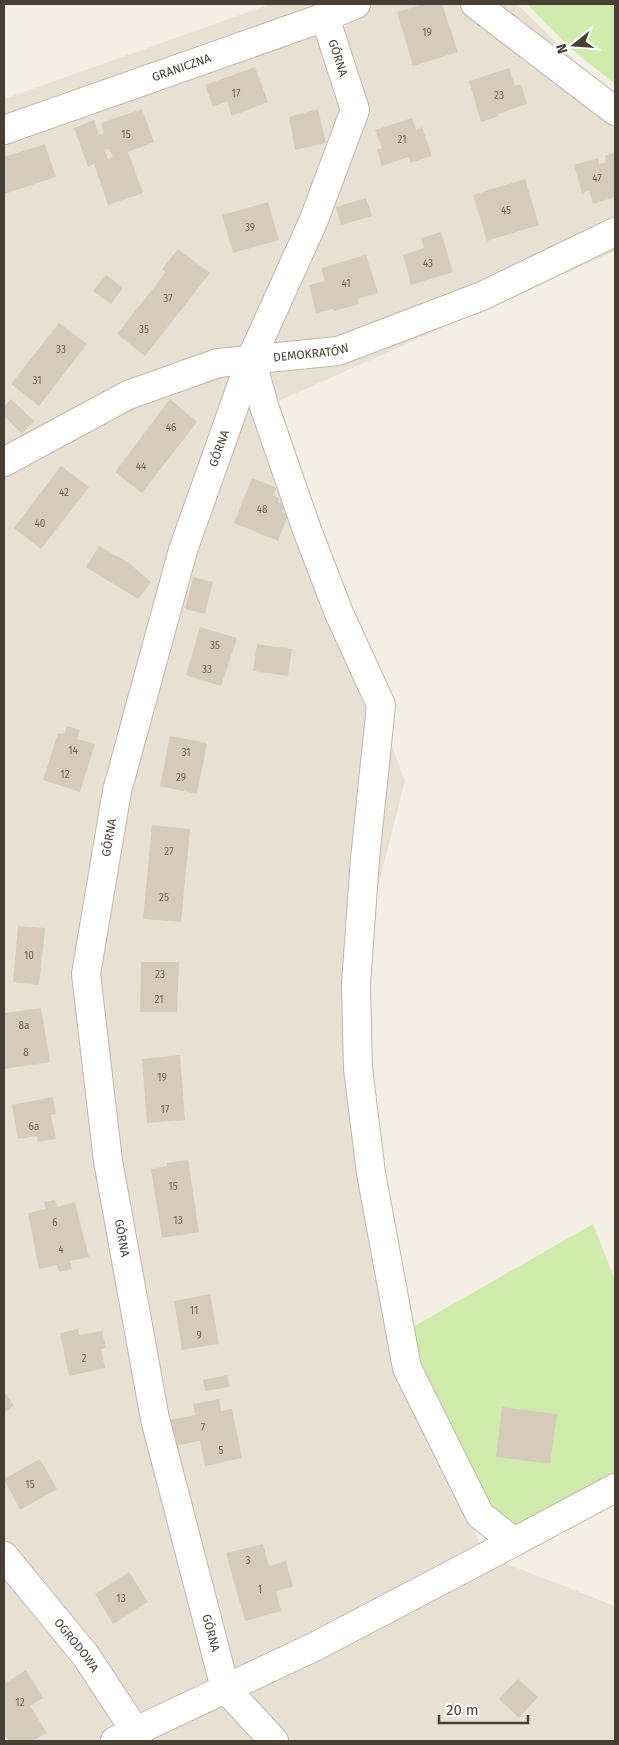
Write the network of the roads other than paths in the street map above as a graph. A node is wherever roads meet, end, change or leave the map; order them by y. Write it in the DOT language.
graph roads {
  1 [pos="356,4"];
  2 [pos="475,4"];
  3 [pos="325,18"];
  4 [pos="615,111"];
  5 [pos="4,130"];
  6 [pos="615,232"];
  7 [pos="252,359"];
  8 [pos="4,462"];
  9 [pos="615,1488"];
  10 [pos="514,1542"];
  11 [pos="4,1556"];
  12 [pos="225,1688"];
  13 [pos="130,1738"];
  14 [pos="274,1741"];
  1 -- 3 [label="street, GRANICZNA"];
  2 -- 4 [label="street"];
  3 -- 5 [label="street, GRANICZNA"];
  3 -- 7 [label="street, GÓRNA"];
  6 -- 7 [label="street, DEMOKRATÓW"];
  7 -- 8 [label="street, DEMOKRATÓW"];
  7 -- 10 [label="street"];
  7 -- 12 [label="street, GÓRNA"];
  9 -- 10 [label="street"];
  10 -- 12 [label="street"];
  11 -- 13 [label="street, OGRODOWA"];
  12 -- 13 [label="street"];
  12 -- 14 [label="street"];
}
